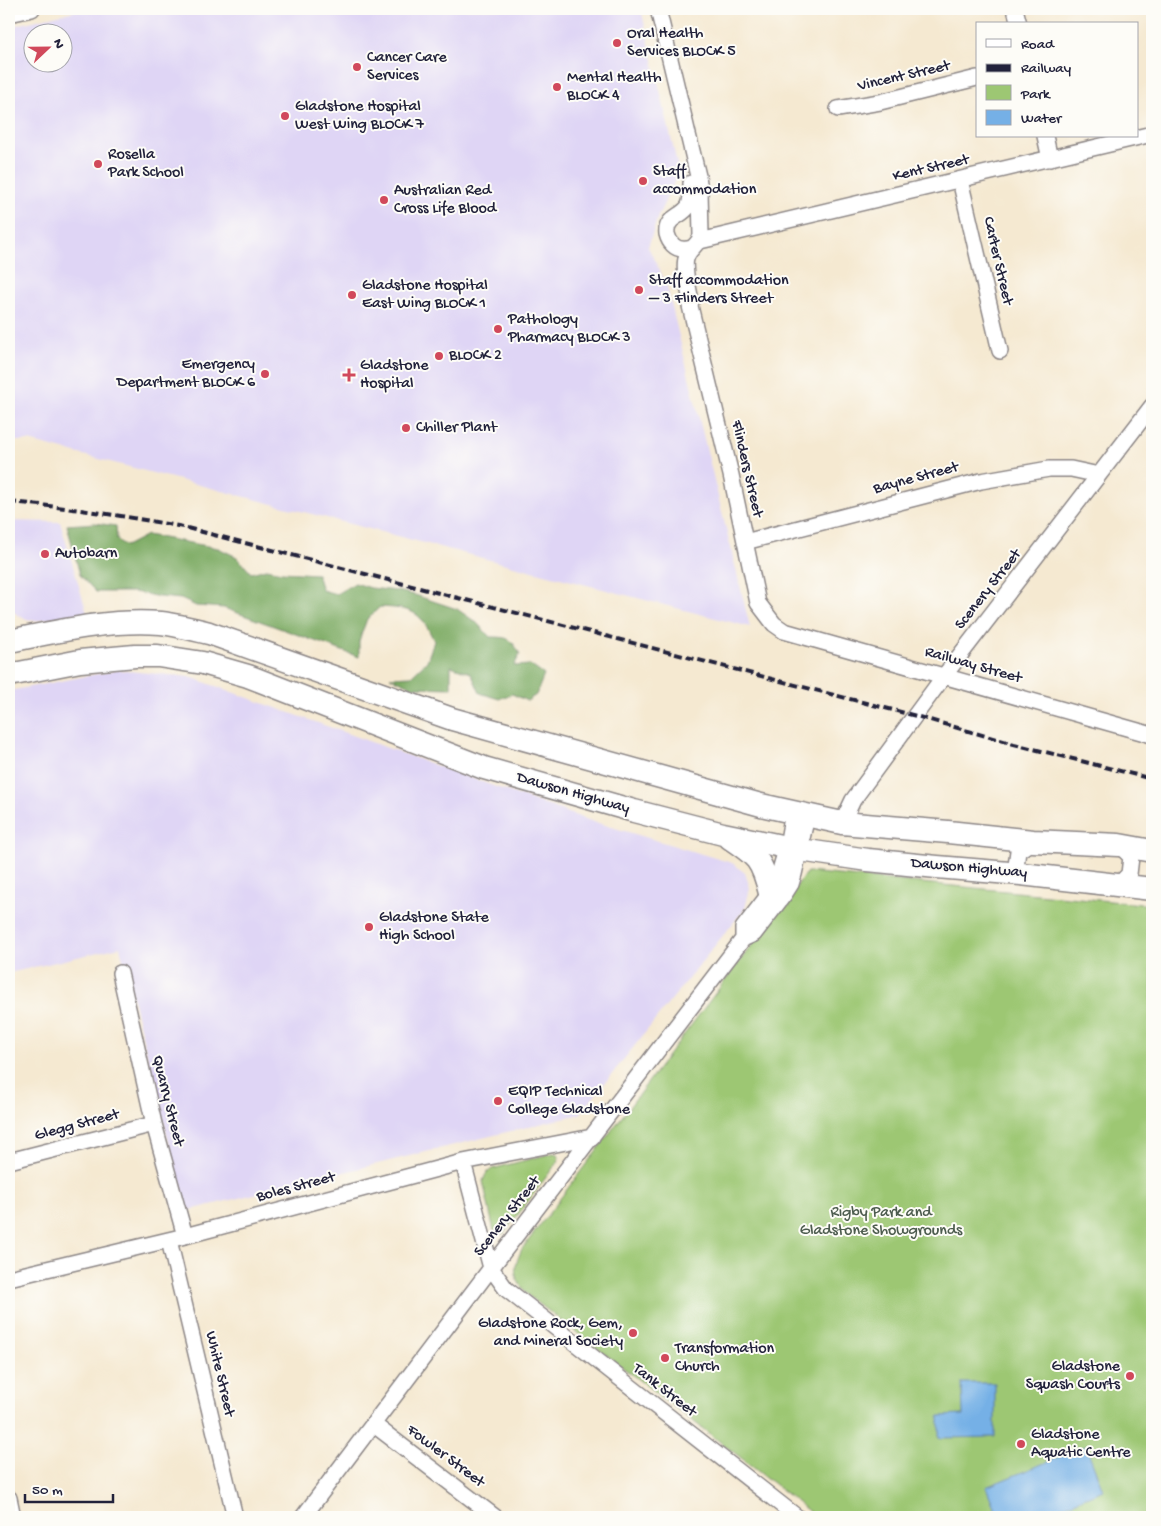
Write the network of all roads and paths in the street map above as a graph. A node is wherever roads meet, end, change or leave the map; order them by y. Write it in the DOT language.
graph roads {
  1 [pos="32,9"];
  2 [pos="658,9"];
  3 [pos="1015,9"];
  4 [pos="9,14"];
  5 [pos="1018,22"];
  6 [pos="976,78"];
  7 [pos="838,109"];
  8 [pos="1152,134"];
  9 [pos="1138,137"];
  10 [pos="1045,138"];
  11 [pos="1135,138"];
  12 [pos="1050,158"];
  13 [pos="693,160"];
  14 [pos="960,180"];
  15 [pos="677,216"];
  16 [pos="698,235"];
  17 [pos="676,247"];
  18 [pos="690,306"];
  19 [pos="1000,351"];
  20 [pos="1152,406"];
  21 [pos="1099,476"];
  22 [pos="745,542"];
  23 [pos="784,630"];
  24 [pos="15,634"];
  25 [pos="9,674"];
  26 [pos="944,676"];
  27 [pos="1152,735"];
  28 [pos="800,814"];
  29 [pos="842,823"];
  30 [pos="723,834"];
  31 [pos="1033,841"];
  32 [pos="1119,846"];
  33 [pos="793,848"];
  34 [pos="1152,851"];
  35 [pos="1021,874"];
  36 [pos="1119,884"];
  37 [pos="1152,889"];
  38 [pos="770,893"];
  39 [pos="743,939"];
  40 [pos="120,973"];
  41 [pos="154,1124"];
  42 [pos="592,1137"];
  43 [pos="9,1160"];
  44 [pos="463,1162"];
  45 [pos="185,1236"];
  46 [pos="169,1240"];
  47 [pos="491,1268"];
  48 [pos="9,1278"];
  49 [pos="373,1424"];
  50 [pos="9,1498"];
  51 [pos="13,1517"];
  52 [pos="235,1517"];
  53 [pos="303,1517"];
  54 [pos="495,1517"];
  55 [pos="797,1517"];
  1 -- 4 [label="street"];
  2 -- 13 [label="street, Flinders Street"];
  3 -- 5 [label="street"];
  6 -- 7 [label="street, Vincent Street"];
  8 -- 9 [label="street, Kent Street"];
  10 -- 12 [label="street"];
  11 -- 12 [label="street, Kent Street"];
  12 -- 14 [label="street, Kent Street"];
  13 -- 15 [label="street, Flinders Street"];
  13 -- 16 [label="street, Flinders Street"];
  14 -- 16 [label="street, Kent Street"];
  14 -- 19 [label="street, Carter Street"];
  15 -- 16 [label="street"];
  15 -- 17 [label="street, Flinders Street"];
  16 -- 17 [label="street"];
  16 -- 18 [label="street, Flinders Street"];
  17 -- 18 [label="street, Flinders Street"];
  18 -- 22 [label="street, Flinders Street"];
  20 -- 21 [label="street, Scenery Street"];
  21 -- 22 [label="street, Bayne Street"];
  21 -- 26 [label="street, Scenery Street"];
  22 -- 23 [label="street, Flinders Street"];
  23 -- 26 [label="street, Railway Street"];
  24 -- 28 [label="highway, Dawson Highway"];
  25 -- 30 [label="highway, Dawson Highway"];
  26 -- 27 [label="street, Railway Street"];
  26 -- 29 [label="street, Scenery Street"];
  28 -- 29 [label="highway, Dawson Highway"];
  28 -- 33 [label="street, Scenery Street"];
  29 -- 31 [label="highway, Dawson Highway"];
  30 -- 33 [label="highway, Dawson Highway"];
  30 -- 38 [label="highway"];
  31 -- 32 [label="highway, Dawson Highway"];
  31 -- 35 [label="street"];
  32 -- 34 [label="highway, Dawson Highway"];
  32 -- 36 [label="street"];
  33 -- 35 [label="highway, Dawson Highway"];
  33 -- 38 [label="street, Scenery Street"];
  33 -- 39 [label="street, Scenery Street"];
  35 -- 36 [label="highway, Dawson Highway"];
  36 -- 37 [label="highway, Dawson Highway"];
  38 -- 39 [label="street, Scenery Street"];
  39 -- 42 [label="street, Scenery Street"];
  40 -- 41 [label="street, Quarry Street"];
  41 -- 43 [label="street, Glegg Street"];
  41 -- 45 [label="street, Quarry Street"];
  42 -- 44 [label="street, Boles Street"];
  42 -- 47 [label="street, Scenery Street"];
  44 -- 45 [label="street, Boles Street"];
  44 -- 47 [label="street"];
  45 -- 46 [label="street, Boles Street"];
  46 -- 48 [label="street, Boles Street"];
  46 -- 52 [label="street, White Street"];
  47 -- 49 [label="street, Scenery Street"];
  47 -- 55 [label="street, Tank Street"];
  49 -- 53 [label="street, Scenery Street"];
  49 -- 54 [label="street, Fowler Street"];
  50 -- 51 [label="street"];
}
